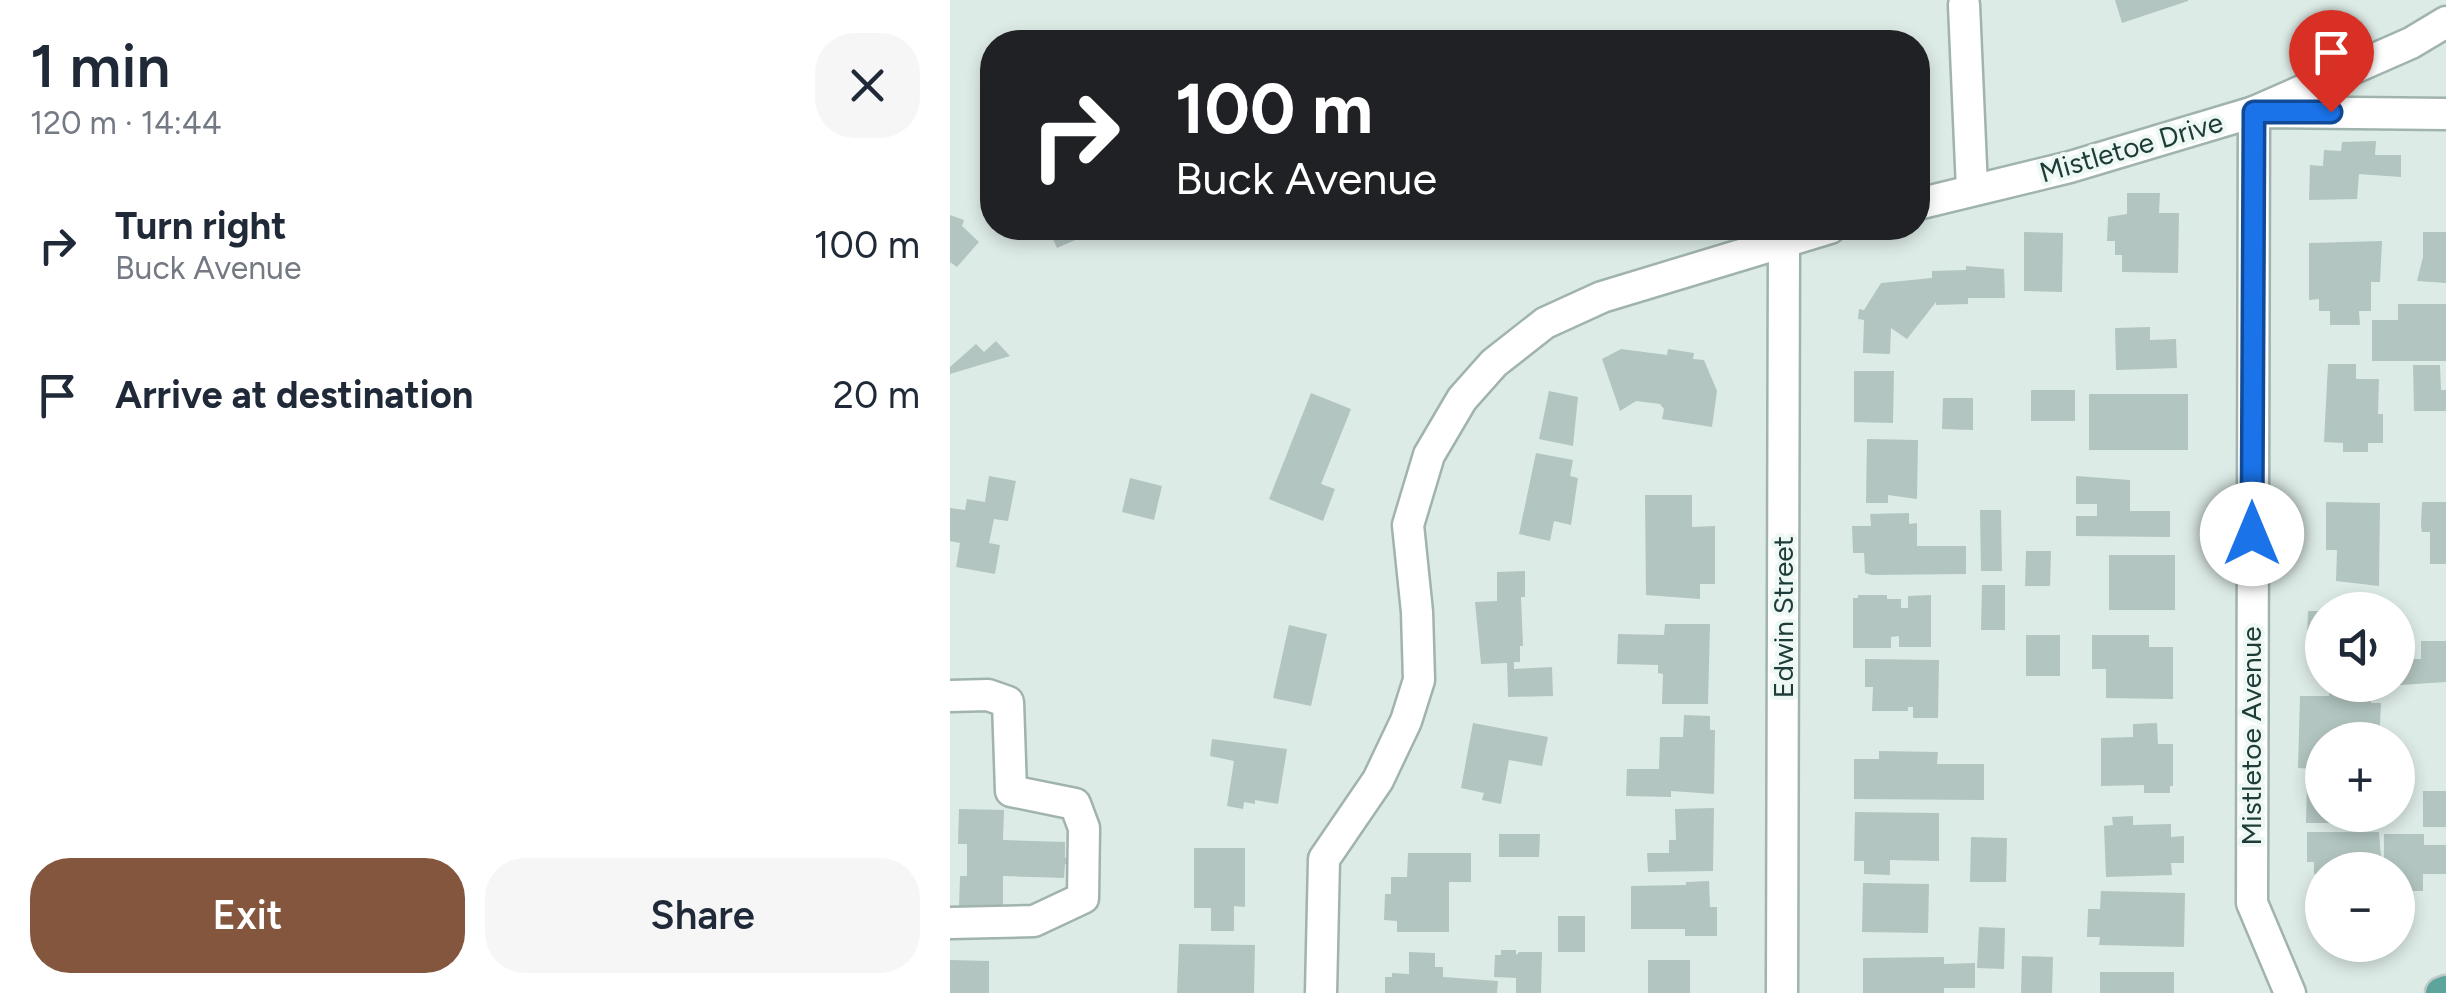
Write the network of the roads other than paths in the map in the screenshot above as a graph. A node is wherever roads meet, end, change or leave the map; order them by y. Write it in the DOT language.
graph roads {
  1 [pos="1964,5"];
  2 [pos="2446,22"];
  3 [pos="2254,112"];
  4 [pos="2446,114"];
  5 [pos="1972,189"];
  6 [pos="1930,201"];
  7 [pos="1784,240"];
  8 [pos="950,696"];
  9 [pos="950,923"];
  10 [pos="1320,993"];
  11 [pos="1782,993"];
  12 [pos="2290,993"];
  1 -- 5 [label="street"];
  2 -- 3 [label="street, Mistletoe Drive"];
  3 -- 4 [label="street"];
  3 -- 5 [label="street, Mistletoe Drive"];
  3 -- 12 [label="street, Mistletoe Avenue"];
  5 -- 6 [label="street, Mistletoe Drive"];
  7 -- 10 [label="street"];
  7 -- 11 [label="street, Edwin Street"];
  8 -- 9 [label="street"];
}
